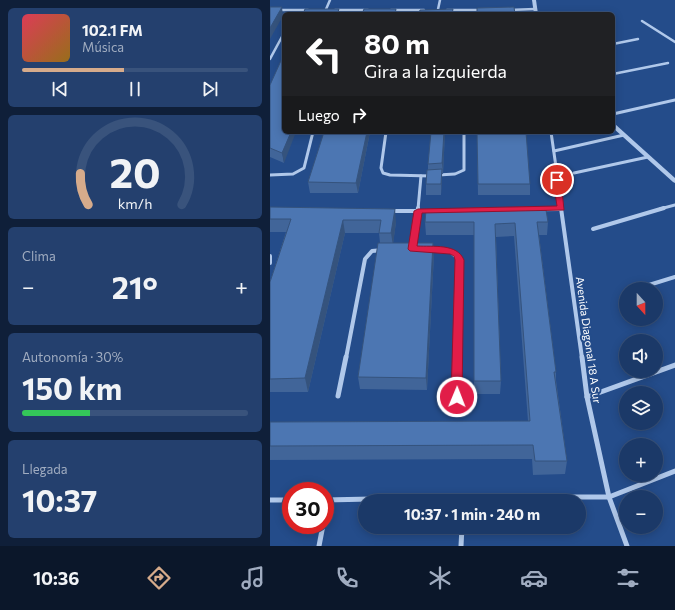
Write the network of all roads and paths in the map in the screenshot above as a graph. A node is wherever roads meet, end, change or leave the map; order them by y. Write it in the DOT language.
graph roads {
  1 [pos="330,0"];
  2 [pos="440,0"];
  3 [pos="534,0"];
  4 [pos="277,10"];
  5 [pos="311,10"];
  6 [pos="318,10"];
  7 [pos="325,10"];
  8 [pos="370,10"];
  9 [pos="385,10"];
  10 [pos="438,10"];
  11 [pos="483,10"];
  12 [pos="505,10"];
  13 [pos="535,12"];
  14 [pos="642,21"];
  15 [pos="282,37"];
  16 [pos="638,39"];
  17 [pos="675,42"];
  18 [pos="615,44"];
  19 [pos="270,59"];
  20 [pos="668,63"];
  21 [pos="615,74"];
  22 [pos="675,100"];
  23 [pos="615,114"];
  24 [pos="615,127"];
  25 [pos="312,134"];
  26 [pos="386,134"];
  27 [pos="464,134"];
  28 [pos="551,134"];
  29 [pos="624,135"];
  30 [pos="554,150"];
  31 [pos="648,157"];
  32 [pos="574,173"];
  33 [pos="270,175"];
  34 [pos="421,176"];
  35 [pos="675,181"];
  36 [pos="675,205"];
  37 [pos="561,209"];
  38 [pos="474,210"];
  39 [pos="388,211"];
  40 [pos="418,211"];
  41 [pos="434,211"];
  42 [pos="593,229"];
  43 [pos="405,249"];
  44 [pos="413,249"];
  45 [pos="420,249"];
  46 [pos="427,249"];
  47 [pos="386,250"];
  48 [pos="270,256"];
  49 [pos="270,263"];
  50 [pos="675,277"];
  51 [pos="659,282"];
  52 [pos="675,366"];
  53 [pos="338,396"];
  54 [pos="457,397"];
  55 [pos="587,397"];
  56 [pos="675,471"];
  57 [pos="586,497"];
  58 [pos="609,497"];
  59 [pos="270,500"];
  60 [pos="282,500"];
  61 [pos="334,500"];
  62 [pos="358,500"];
  63 [pos="321,534"];
  64 [pos="461,534"];
  65 [pos="319,546"];
  66 [pos="460,546"];
  67 [pos="627,546"];
  1 -- 7 [label="street"];
  2 -- 10 [label="street"];
  3 -- 13 [label="street"];
  4 -- 5 [label="street"];
  6 -- 7 [label="street"];
  7 -- 8 [label="street"];
  9 -- 10 [label="street"];
  10 -- 11 [label="street"];
  12 -- 13 [label="street"];
  14 -- 17 [label="street"];
  15 -- 19 [label="street"];
  16 -- 18 [label="street"];
  20 -- 21 [label="street"];
  22 -- 23 [label="street"];
  24 -- 29 [label="street"];
  25 -- 33 [label="street"];
  26 -- 34 [label="street"];
  27 -- 34 [label="street"];
  28 -- 30 [label="street, Avenida Diagonal 18 A Sur"];
  29 -- 30 [label="street"];
  29 -- 31 [label="street"];
  30 -- 37 [label="street, Avenida Diagonal 18 A Sur"];
  31 -- 32 [label="street"];
  31 -- 35 [label="street"];
  34 -- 40 [label="street"];
  36 -- 42 [label="street"];
  37 -- 38 [label="street"];
  37 -- 55 [label="street, Avenida Diagonal 18 A Sur"];
  39 -- 40 [label="street"];
  40 -- 41 [label="street"];
  40 -- 44 [label="street"];
  43 -- 44 [label="street"];
  44 -- 45 [label="street"];
  46 -- 54 [label="street"];
  47 -- 53 [label="street"];
  48 -- 49 [label="street"];
  50 -- 51 [label="street"];
  52 -- 55 [label="street"];
  55 -- 58 [label="street, Avenida Diagonal 18 A Sur"];
  56 -- 58 [label="street"];
  57 -- 58 [label="street"];
  58 -- 67 [label="street, Avenida Diagonal 18 A Sur"];
  59 -- 60 [label="street"];
  61 -- 62 [label="street"];
  63 -- 65 [label="street"];
  64 -- 66 [label="street"];
}
